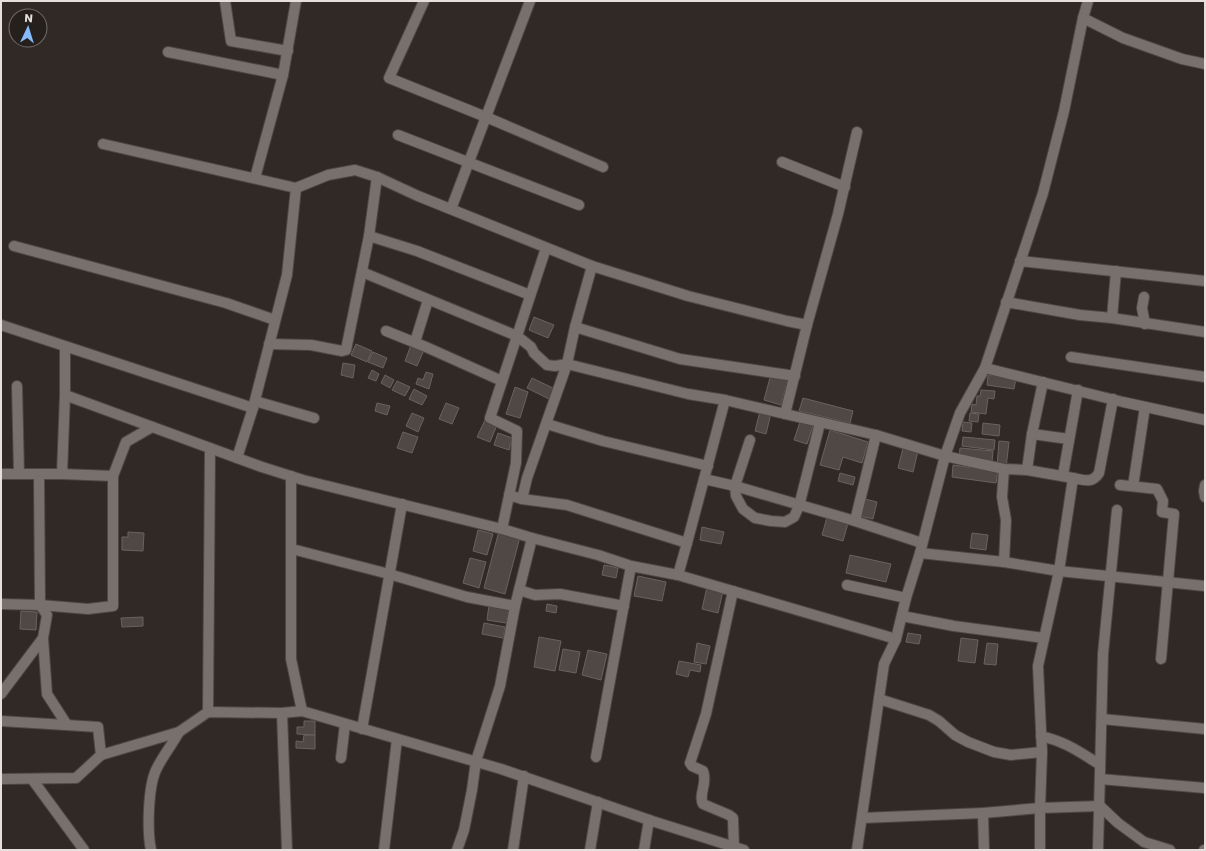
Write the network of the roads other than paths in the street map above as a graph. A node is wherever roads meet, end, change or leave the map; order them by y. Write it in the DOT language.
graph roads {
  1 [pos="226,1"];
  2 [pos="296,1"];
  3 [pos="424,1"];
  4 [pos="530,1"];
  5 [pos="1088,1"];
  6 [pos="1083,18"];
  7 [pos="288,51"];
  8 [pos="168,52"];
  9 [pos="1205,64"];
  10 [pos="283,75"];
  11 [pos="486,117"];
  12 [pos="857,132"];
  13 [pos="398,135"];
  14 [pos="102,144"];
  15 [pos="469,162"];
  16 [pos="782,162"];
  17 [pos="603,167"];
  18 [pos="377,177"];
  19 [pos="255,178"];
  20 [pos="845,187"];
  21 [pos="296,188"];
  22 [pos="579,204"];
  23 [pos="451,209"];
  24 [pos="369,236"];
  25 [pos="14,246"];
  26 [pos="546,248"];
  27 [pos="1020,261"];
  28 [pos="592,266"];
  29 [pos="1116,271"];
  30 [pos="362,272"];
  31 [pos="1205,281"];
  32 [pos="530,295"];
  33 [pos="1144,297"];
  34 [pos="428,300"];
  35 [pos="1006,302"];
  36 [pos="1112,318"];
  37 [pos="275,320"];
  38 [pos="1145,324"];
  39 [pos="1,325"];
  40 [pos="807,325"];
  41 [pos="575,327"];
  42 [pos="386,331"];
  43 [pos="1205,332"];
  44 [pos="516,336"];
  45 [pos="414,342"];
  46 [pos="269,344"];
  47 [pos="65,347"];
  48 [pos="1071,357"];
  49 [pos="567,364"];
  50 [pos="985,368"];
  51 [pos="795,376"];
  52 [pos="1205,377"];
  53 [pos="502,380"];
  54 [pos="1043,382"];
  55 [pos="17,386"];
  56 [pos="1078,390"];
  57 [pos="65,395"];
  58 [pos="1113,399"];
  59 [pos="725,400"];
  60 [pos="254,404"];
  61 [pos="1145,407"];
  62 [pos="785,414"];
  63 [pos="314,418"];
  64 [pos="1205,420"];
  65 [pos="820,423"];
  66 [pos="547,424"];
  67 [pos="152,427"];
  68 [pos="1032,434"];
  69 [pos="876,436"];
  70 [pos="1069,439"];
  71 [pos="750,440"];
  72 [pos="210,448"];
  73 [pos="945,456"];
  74 [pos="237,458"];
  75 [pos="708,466"];
  76 [pos="1004,469"];
  77 [pos="1027,470"];
  78 [pos="1,474"];
  79 [pos="19,474"];
  80 [pos="39,474"];
  81 [pos="62,474"];
  82 [pos="113,476"];
  83 [pos="291,476"];
  84 [pos="1068,477"];
  85 [pos="704,480"];
  86 [pos="1120,485"];
  87 [pos="1205,485"];
  88 [pos="735,486"];
  89 [pos="1133,486"];
  90 [pos="509,495"];
  91 [pos="1205,497"];
  92 [pos="522,499"];
  93 [pos="402,504"];
  94 [pos="799,506"];
  95 [pos="1117,510"];
  96 [pos="855,521"];
  97 [pos="502,529"];
  98 [pos="532,538"];
  99 [pos="687,543"];
  100 [pos="921,548"];
  101 [pos="292,549"];
  102 [pos="1004,562"];
  103 [pos="632,566"];
  104 [pos="1059,571"];
  105 [pos="390,574"];
  106 [pos="678,575"];
  107 [pos="1111,576"];
  108 [pos="1168,582"];
  109 [pos="847,585"];
  110 [pos="1205,586"];
  111 [pos="519,590"];
  112 [pos="733,591"];
  113 [pos="906,598"];
  114 [pos="1,604"];
  115 [pos="40,605"];
  116 [pos="515,606"];
  117 [pos="624,606"];
  118 [pos="902,616"];
  119 [pos="43,638"];
  120 [pos="1044,638"];
  121 [pos="896,639"];
  122 [pos="1160,659"];
  123 [pos="1,694"];
  124 [pos="879,699"];
  125 [pos="302,711"];
  126 [pos="208,712"];
  127 [pos="282,713"];
  128 [pos="1102,719"];
  129 [pos="1,721"];
  130 [pos="345,724"];
  131 [pos="67,725"];
  132 [pos="362,729"];
  133 [pos="1205,729"];
  134 [pos="179,732"];
  135 [pos="1041,736"];
  136 [pos="397,739"];
  137 [pos="1042,752"];
  138 [pos="101,755"];
  139 [pos="596,757"];
  140 [pos="341,758"];
  141 [pos="476,761"];
  142 [pos="1100,764"];
  143 [pos="524,776"];
  144 [pos="32,779"];
  145 [pos="1100,779"];
  146 [pos="1,780"];
  147 [pos="1205,788"];
  148 [pos="598,802"];
  149 [pos="1100,806"];
  150 [pos="1040,808"];
  151 [pos="983,813"];
  152 [pos="862,818"];
  153 [pos="649,820"];
  154 [pos="150,846"];
  155 [pos="738,849"];
  156 [pos="84,850"];
  157 [pos="140,850"];
  158 [pos="286,850"];
  159 [pos="384,850"];
  160 [pos="457,850"];
  161 [pos="512,850"];
  162 [pos="590,850"];
  163 [pos="644,850"];
  164 [pos="857,850"];
  165 [pos="984,850"];
  166 [pos="1040,850"];
  167 [pos="1098,850"];
  168 [pos="1170,850"];
  1 -- 7 [label="street"];
  2 -- 7 [label="street"];
  3 -- 11 [label="street"];
  4 -- 11 [label="street"];
  5 -- 6 [label="street"];
  6 -- 9 [label="street"];
  6 -- 27 [label="street"];
  7 -- 10 [label="street"];
  8 -- 10 [label="street"];
  10 -- 19 [label="street"];
  11 -- 15 [label="street"];
  11 -- 17 [label="street"];
  12 -- 20 [label="street"];
  13 -- 15 [label="street"];
  14 -- 19 [label="street"];
  15 -- 22 [label="street"];
  15 -- 23 [label="street"];
  16 -- 20 [label="street"];
  18 -- 21 [label="street"];
  18 -- 23 [label="street"];
  18 -- 24 [label="street"];
  19 -- 21 [label="street"];
  20 -- 40 [label="street"];
  21 -- 37 [label="street"];
  23 -- 26 [label="street"];
  24 -- 30 [label="street"];
  24 -- 32 [label="street"];
  25 -- 37 [label="street"];
  26 -- 28 [label="street"];
  26 -- 32 [label="street"];
  27 -- 29 [label="street"];
  27 -- 35 [label="street"];
  28 -- 40 [label="street"];
  28 -- 41 [label="street"];
  29 -- 31 [label="street"];
  29 -- 36 [label="street"];
  30 -- 34 [label="street"];
  30 -- 46 [label="street"];
  32 -- 44 [label="street"];
  33 -- 38 [label="street"];
  34 -- 44 [label="street"];
  34 -- 45 [label="street"];
  35 -- 36 [label="street"];
  35 -- 50 [label="street"];
  36 -- 38 [label="street"];
  37 -- 46 [label="street"];
  38 -- 43 [label="street"];
  39 -- 47 [label="street"];
  40 -- 51 [label="street"];
  41 -- 49 [label="street"];
  41 -- 51 [label="street"];
  42 -- 45 [label="street"];
  44 -- 49 [label="street"];
  44 -- 53 [label="street"];
  45 -- 53 [label="street"];
  46 -- 60 [label="street"];
  47 -- 57 [label="street"];
  47 -- 60 [label="street"];
  48 -- 52 [label="street"];
  49 -- 59 [label="street"];
  49 -- 66 [label="street"];
  50 -- 54 [label="street"];
  50 -- 73 [label="street"];
  51 -- 62 [label="street"];
  53 -- 90 [label="street"];
  54 -- 56 [label="street"];
  54 -- 68 [label="street"];
  55 -- 79 [label="street"];
  56 -- 58 [label="street"];
  56 -- 70 [label="street"];
  57 -- 67 [label="street"];
  57 -- 81 [label="street"];
  58 -- 61 [label="street"];
  58 -- 84 [label="street"];
  59 -- 62 [label="street"];
  59 -- 75 [label="street"];
  60 -- 63 [label="street"];
  60 -- 74 [label="street"];
  61 -- 64 [label="street"];
  61 -- 89 [label="street"];
  62 -- 65 [label="street"];
  65 -- 69 [label="street"];
  65 -- 94 [label="street"];
  66 -- 75 [label="street"];
  66 -- 92 [label="street"];
  67 -- 72 [label="street"];
  67 -- 82 [label="street"];
  68 -- 70 [label="street"];
  68 -- 77 [label="street"];
  69 -- 73 [label="street"];
  69 -- 96 [label="street"];
  70 -- 84 [label="street"];
  71 -- 88 [label="street"];
  72 -- 74 [label="street"];
  72 -- 126 [label="street"];
  73 -- 76 [label="street"];
  73 -- 100 [label="street"];
  74 -- 83 [label="street"];
  75 -- 85 [label="street"];
  76 -- 77 [label="street"];
  76 -- 102 [label="street"];
  77 -- 84 [label="street"];
  78 -- 79 [label="street"];
  79 -- 80 [label="street"];
  80 -- 81 [label="street"];
  80 -- 115 [label="street"];
  81 -- 82 [label="street"];
  82 -- 115 [label="street"];
  83 -- 93 [label="street"];
  83 -- 101 [label="street"];
  84 -- 104 [label="street"];
  85 -- 88 [label="street"];
  85 -- 99 [label="street"];
  86 -- 89 [label="street"];
  87 -- 91 [label="street"];
  88 -- 94 [label="street"];
  88 -- 94 [label="street"];
  89 -- 108 [label="street"];
  90 -- 92 [label="street"];
  90 -- 97 [label="street"];
  92 -- 99 [label="street"];
  93 -- 97 [label="street"];
  93 -- 105 [label="street"];
  94 -- 96 [label="street"];
  95 -- 107 [label="street"];
  96 -- 100 [label="street"];
  97 -- 98 [label="street"];
  98 -- 103 [label="street"];
  98 -- 111 [label="street"];
  99 -- 106 [label="street"];
  100 -- 102 [label="street"];
  100 -- 113 [label="street"];
  101 -- 105 [label="street"];
  101 -- 125 [label="street"];
  102 -- 104 [label="street"];
  103 -- 106 [label="street"];
  103 -- 117 [label="street"];
  104 -- 107 [label="street"];
  104 -- 120 [label="street"];
  105 -- 116 [label="street"];
  105 -- 132 [label="street"];
  106 -- 112 [label="street"];
  107 -- 108 [label="street"];
  107 -- 128 [label="street"];
  108 -- 110 [label="street"];
  108 -- 122 [label="street"];
  109 -- 113 [label="street"];
  111 -- 116 [label="street"];
  111 -- 117 [label="street"];
  112 -- 121 [label="street"];
  112 -- 155 [label="street"];
  113 -- 118 [label="street"];
  114 -- 115 [label="street"];
  115 -- 119 [label="street"];
  116 -- 141 [label="street"];
  117 -- 139 [label="street"];
  118 -- 120 [label="street"];
  118 -- 121 [label="street"];
  119 -- 123 [label="street"];
  119 -- 131 [label="street"];
  120 -- 135 [label="street"];
  121 -- 124 [label="street"];
  124 -- 137 [label="street"];
  124 -- 152 [label="street"];
  125 -- 127 [label="street"];
  125 -- 130 [label="street"];
  126 -- 127 [label="street"];
  126 -- 134 [label="street"];
  127 -- 158 [label="street"];
  128 -- 133 [label="street"];
  128 -- 142 [label="street"];
  129 -- 131 [label="street"];
  130 -- 132 [label="street"];
  130 -- 140 [label="street"];
  131 -- 138 [label="street"];
  132 -- 136 [label="street"];
  134 -- 138 [label="street"];
  134 -- 154 [label="street"];
  135 -- 137 [label="street"];
  135 -- 142 [label="street"];
  136 -- 141 [label="street"];
  136 -- 159 [label="street"];
  137 -- 150 [label="street"];
  138 -- 144 [label="street"];
  141 -- 143 [label="street"];
  141 -- 160 [label="street"];
  142 -- 145 [label="street"];
  143 -- 148 [label="street"];
  143 -- 161 [label="street"];
  144 -- 146 [label="street"];
  144 -- 156 [label="street"];
  145 -- 147 [label="street"];
  145 -- 149 [label="street"];
  148 -- 153 [label="street"];
  148 -- 162 [label="street"];
  149 -- 150 [label="street"];
  149 -- 167 [label="street"];
  149 -- 168 [label="street"];
  150 -- 151 [label="street"];
  150 -- 166 [label="street"];
  151 -- 152 [label="street"];
  151 -- 165 [label="street"];
  152 -- 164 [label="street"];
  153 -- 155 [label="street"];
  153 -- 163 [label="street"];
  154 -- 157 [label="street"];
}
